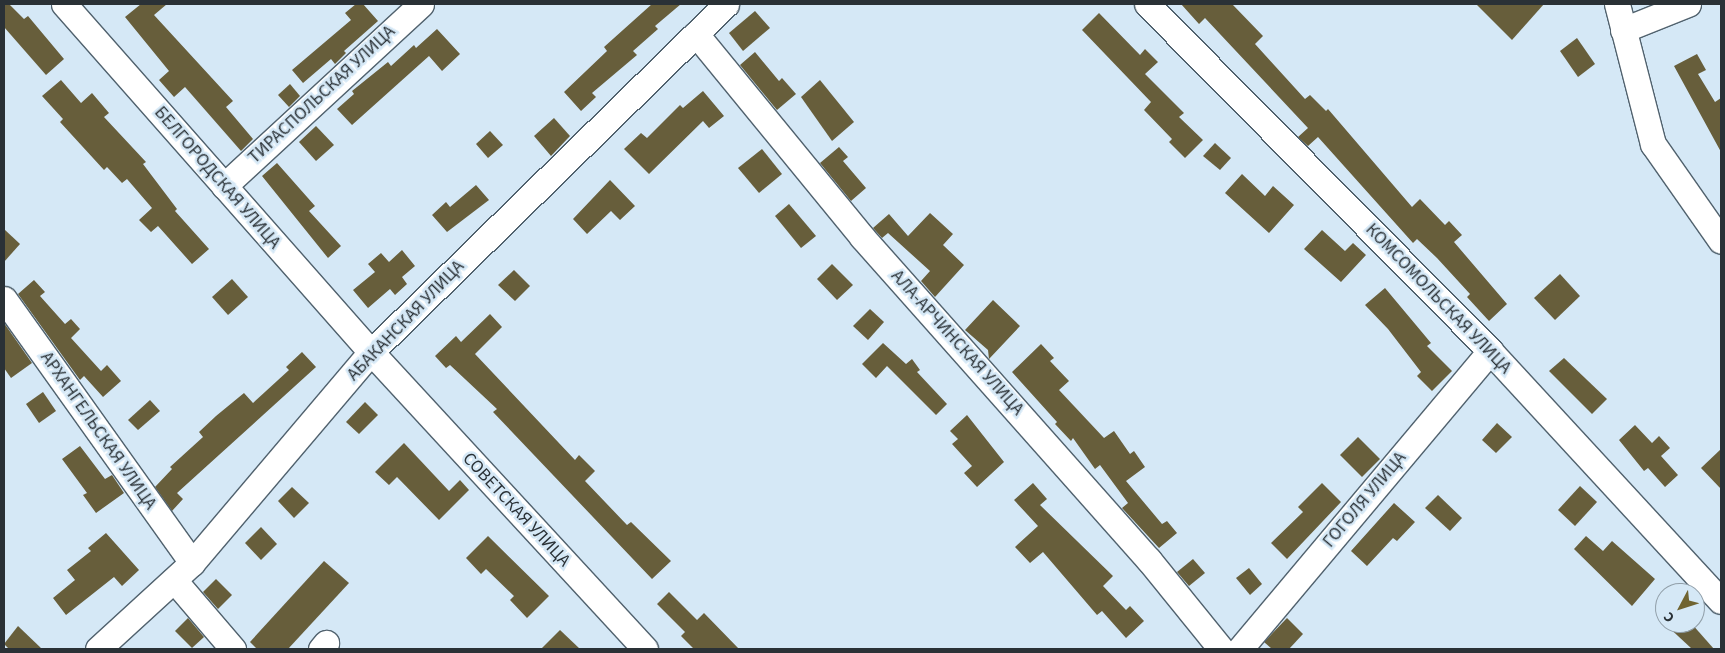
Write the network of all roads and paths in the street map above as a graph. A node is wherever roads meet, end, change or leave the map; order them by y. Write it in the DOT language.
graph roads {
  1 [pos="64,4"];
  2 [pos="421,4"];
  3 [pos="726,4"];
  4 [pos="1147,4"];
  5 [pos="1617,4"];
  6 [pos="1688,4"];
  7 [pos="1623,30"];
  8 [pos="696,34"];
  9 [pos="224,186"];
  10 [pos="1721,241"];
  11 [pos="4,299"];
  12 [pos="1490,351"];
  13 [pos="371,352"];
  14 [pos="388,372"];
  15 [pos="192,563"];
  16 [pos="174,580"];
  17 [pos="1721,601"];
  18 [pos="98,649"];
  19 [pos="233,649"];
  20 [pos="645,649"];
  21 [pos="1221,649"];
  22 [pos="1240,649"];
  1 -- 9 [label="street, БЕЛГОРОДСКАЯ УЛИЦА"];
  2 -- 9 [label="street, ТИРАСПОЛЬСКАЯ УЛИЦА"];
  3 -- 8 [label="street, АБАКАНСКАЯ УЛИЦА"];
  4 -- 12 [label="street, КОМСОМОЛЬСКАЯ УЛИЦА"];
  5 -- 7 [label="street"];
  6 -- 7 [label="street"];
  7 -- 10 [label="street"];
  8 -- 13 [label="street, АБАКАНСКАЯ УЛИЦА"];
  8 -- 21 [label="street, АЛА-АРЧИНСКАЯ УЛИЦА"];
  9 -- 13 [label="street, БЕЛГОРОДСКАЯ УЛИЦА"];
  11 -- 15 [label="street, АРХАНГЕЛЬСКАЯ УЛИЦА"];
  12 -- 17 [label="street, КОМСОМОЛЬСКАЯ УЛИЦА"];
  12 -- 22 [label="street, ГОГОЛЯ УЛИЦА"];
  13 -- 14 [label="street, БЕЛГОРОДСКАЯ УЛИЦА"];
  13 -- 15 [label="street, АБАКАНСКАЯ УЛИЦА"];
  14 -- 20 [label="street, СОВЕТСКАЯ УЛИЦА"];
  15 -- 16 [label="street, АБАКАНСКАЯ УЛИЦА"];
  16 -- 18 [label="street, АБАКАНСКАЯ УЛИЦА"];
  16 -- 19 [label="street"];
}
